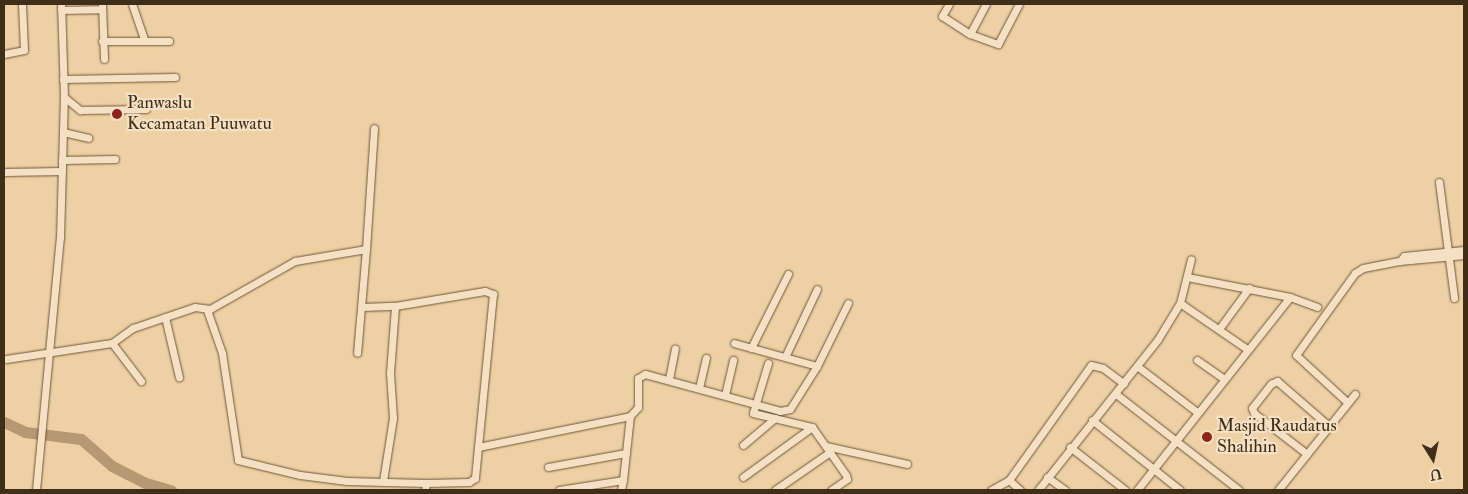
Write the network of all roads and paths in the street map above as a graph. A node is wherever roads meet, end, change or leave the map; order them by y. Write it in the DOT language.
graph roads {
  1 [pos="22,4"];
  2 [pos="132,4"];
  3 [pos="949,4"];
  4 [pos="986,4"];
  5 [pos="1019,4"];
  6 [pos="101,6"];
  7 [pos="61,7"];
  8 [pos="970,34"];
  9 [pos="168,40"];
  10 [pos="102,41"];
  11 [pos="145,41"];
  12 [pos="4,54"];
  13 [pos="104,59"];
  14 [pos="175,77"];
  15 [pos="63,79"];
  16 [pos="64,97"];
  17 [pos="146,109"];
  18 [pos="374,128"];
  19 [pos="63,132"];
  20 [pos="88,138"];
  21 [pos="115,159"];
  22 [pos="62,160"];
  23 [pos="62,171"];
  24 [pos="4,172"];
  25 [pos="1439,182"];
  26 [pos="366,249"];
  27 [pos="1464,250"];
  28 [pos="1448,254"];
  29 [pos="1464,255"];
  30 [pos="1191,259"];
  31 [pos="788,274"];
  32 [pos="1187,277"];
  33 [pos="1249,288"];
  34 [pos="817,289"];
  35 [pos="1290,297"];
  36 [pos="1454,298"];
  37 [pos="848,302"];
  38 [pos="1180,303"];
  39 [pos="395,306"];
  40 [pos="362,307"];
  41 [pos="1317,307"];
  42 [pos="207,310"];
  43 [pos="165,317"];
  44 [pos="1220,329"];
  45 [pos="112,343"];
  46 [pos="734,343"];
  47 [pos="751,348"];
  48 [pos="675,349"];
  49 [pos="1247,349"];
  50 [pos="357,353"];
  51 [pos="50,354"];
  52 [pos="785,357"];
  53 [pos="706,358"];
  54 [pos="6,359"];
  55 [pos="733,360"];
  56 [pos="1197,360"];
  57 [pos="768,363"];
  58 [pos="816,366"];
  59 [pos="1137,366"];
  60 [pos="179,377"];
  61 [pos="669,379"];
  62 [pos="1224,379"];
  63 [pos="141,381"];
  64 [pos="1124,384"];
  65 [pos="699,388"];
  66 [pos="1116,394"];
  67 [pos="1355,394"];
  68 [pos="725,395"];
  69 [pos="1347,402"];
  70 [pos="755,404"];
  71 [pos="1197,412"];
  72 [pos="630,416"];
  73 [pos="774,418"];
  74 [pos="1092,420"];
  75 [pos="1329,426"];
  76 [pos="812,427"];
  77 [pos="1175,440"];
  78 [pos="743,445"];
  79 [pos="478,447"];
  80 [pos="1070,447"];
  81 [pos="828,449"];
  82 [pos="626,453"];
  83 [pos="1307,454"];
  84 [pos="907,464"];
  85 [pos="548,467"];
  86 [pos="1153,470"];
  87 [pos="743,477"];
  88 [pos="1047,477"];
  89 [pos="383,480"];
  90 [pos="623,480"];
  91 [pos="1009,480"];
  92 [pos="425,487"];
  93 [pos="39,489"];
  94 [pos="559,490"];
  95 [pos="621,490"];
  96 [pos="775,490"];
  97 [pos="831,490"];
  98 [pos="991,490"];
  99 [pos="1020,490"];
  100 [pos="1038,490"];
  101 [pos="1064,490"];
  102 [pos="1126,490"];
  103 [pos="1137,490"];
  104 [pos="1180,490"];
  105 [pos="1239,490"];
  106 [pos="1278,490"];
  1 -- 12 [label="street"];
  2 -- 11 [label="street"];
  3 -- 8 [label="street"];
  4 -- 8 [label="street"];
  5 -- 8 [label="street"];
  6 -- 7 [label="street"];
  6 -- 10 [label="street"];
  7 -- 15 [label="street"];
  9 -- 11 [label="street"];
  10 -- 11 [label="street"];
  10 -- 13 [label="street"];
  14 -- 15 [label="street"];
  15 -- 16 [label="street"];
  16 -- 17 [label="street"];
  16 -- 19 [label="street"];
  18 -- 26 [label="street"];
  19 -- 20 [label="street"];
  19 -- 22 [label="street"];
  21 -- 22 [label="street"];
  22 -- 23 [label="street"];
  23 -- 24 [label="street"];
  23 -- 51 [label="street"];
  25 -- 28 [label="street"];
  26 -- 40 [label="street"];
  26 -- 42 [label="street"];
  27 -- 28 [label="street"];
  28 -- 29 [label="street"];
  28 -- 36 [label="street"];
  28 -- 69 [label="street"];
  30 -- 32 [label="street"];
  31 -- 47 [label="street"];
  32 -- 33 [label="street"];
  32 -- 38 [label="street"];
  33 -- 35 [label="street"];
  33 -- 44 [label="street"];
  34 -- 52 [label="street"];
  35 -- 41 [label="street"];
  35 -- 49 [label="street"];
  37 -- 58 [label="street"];
  38 -- 44 [label="street"];
  38 -- 59 [label="street"];
  39 -- 40 [label="street"];
  39 -- 79 [label="street"];
  39 -- 89 [label="street"];
  40 -- 50 [label="street"];
  42 -- 43 [label="street"];
  42 -- 89 [label="street"];
  43 -- 45 [label="street"];
  43 -- 60 [label="street"];
  44 -- 49 [label="street"];
  45 -- 51 [label="street"];
  45 -- 63 [label="street"];
  46 -- 47 [label="street"];
  47 -- 52 [label="street"];
  48 -- 61 [label="street"];
  49 -- 62 [label="street"];
  51 -- 54 [label="street"];
  51 -- 93 [label="street"];
  52 -- 58 [label="street"];
  53 -- 65 [label="street"];
  55 -- 68 [label="street"];
  56 -- 62 [label="street"];
  57 -- 70 [label="street"];
  58 -- 70 [label="street"];
  59 -- 64 [label="street"];
  59 -- 71 [label="street"];
  61 -- 65 [label="street"];
  61 -- 72 [label="street"];
  62 -- 71 [label="street"];
  64 -- 66 [label="street"];
  64 -- 91 [label="street"];
  65 -- 68 [label="street"];
  66 -- 74 [label="street"];
  66 -- 77 [label="street"];
  67 -- 69 [label="street"];
  68 -- 70 [label="street"];
  69 -- 75 [label="street"];
  70 -- 73 [label="street"];
  71 -- 77 [label="street"];
  72 -- 79 [label="street"];
  72 -- 82 [label="street"];
  73 -- 76 [label="street"];
  73 -- 78 [label="street"];
  74 -- 80 [label="street"];
  74 -- 86 [label="street"];
  75 -- 83 [label="street"];
  75 -- 83 [label="street"];
  76 -- 81 [label="street"];
  76 -- 87 [label="street"];
  77 -- 86 [label="street"];
  77 -- 105 [label="street"];
  79 -- 92 [label="street"];
  80 -- 88 [label="street"];
  80 -- 102 [label="street"];
  81 -- 84 [label="street"];
  81 -- 96 [label="street"];
  81 -- 97 [label="street"];
  82 -- 85 [label="street"];
  82 -- 90 [label="street"];
  83 -- 106 [label="street"];
  86 -- 103 [label="street"];
  86 -- 104 [label="street"];
  88 -- 100 [label="street"];
  88 -- 101 [label="street"];
  89 -- 92 [label="street"];
  90 -- 94 [label="street"];
  90 -- 95 [label="street"];
  91 -- 98 [label="street"];
  91 -- 99 [label="street"];
}
